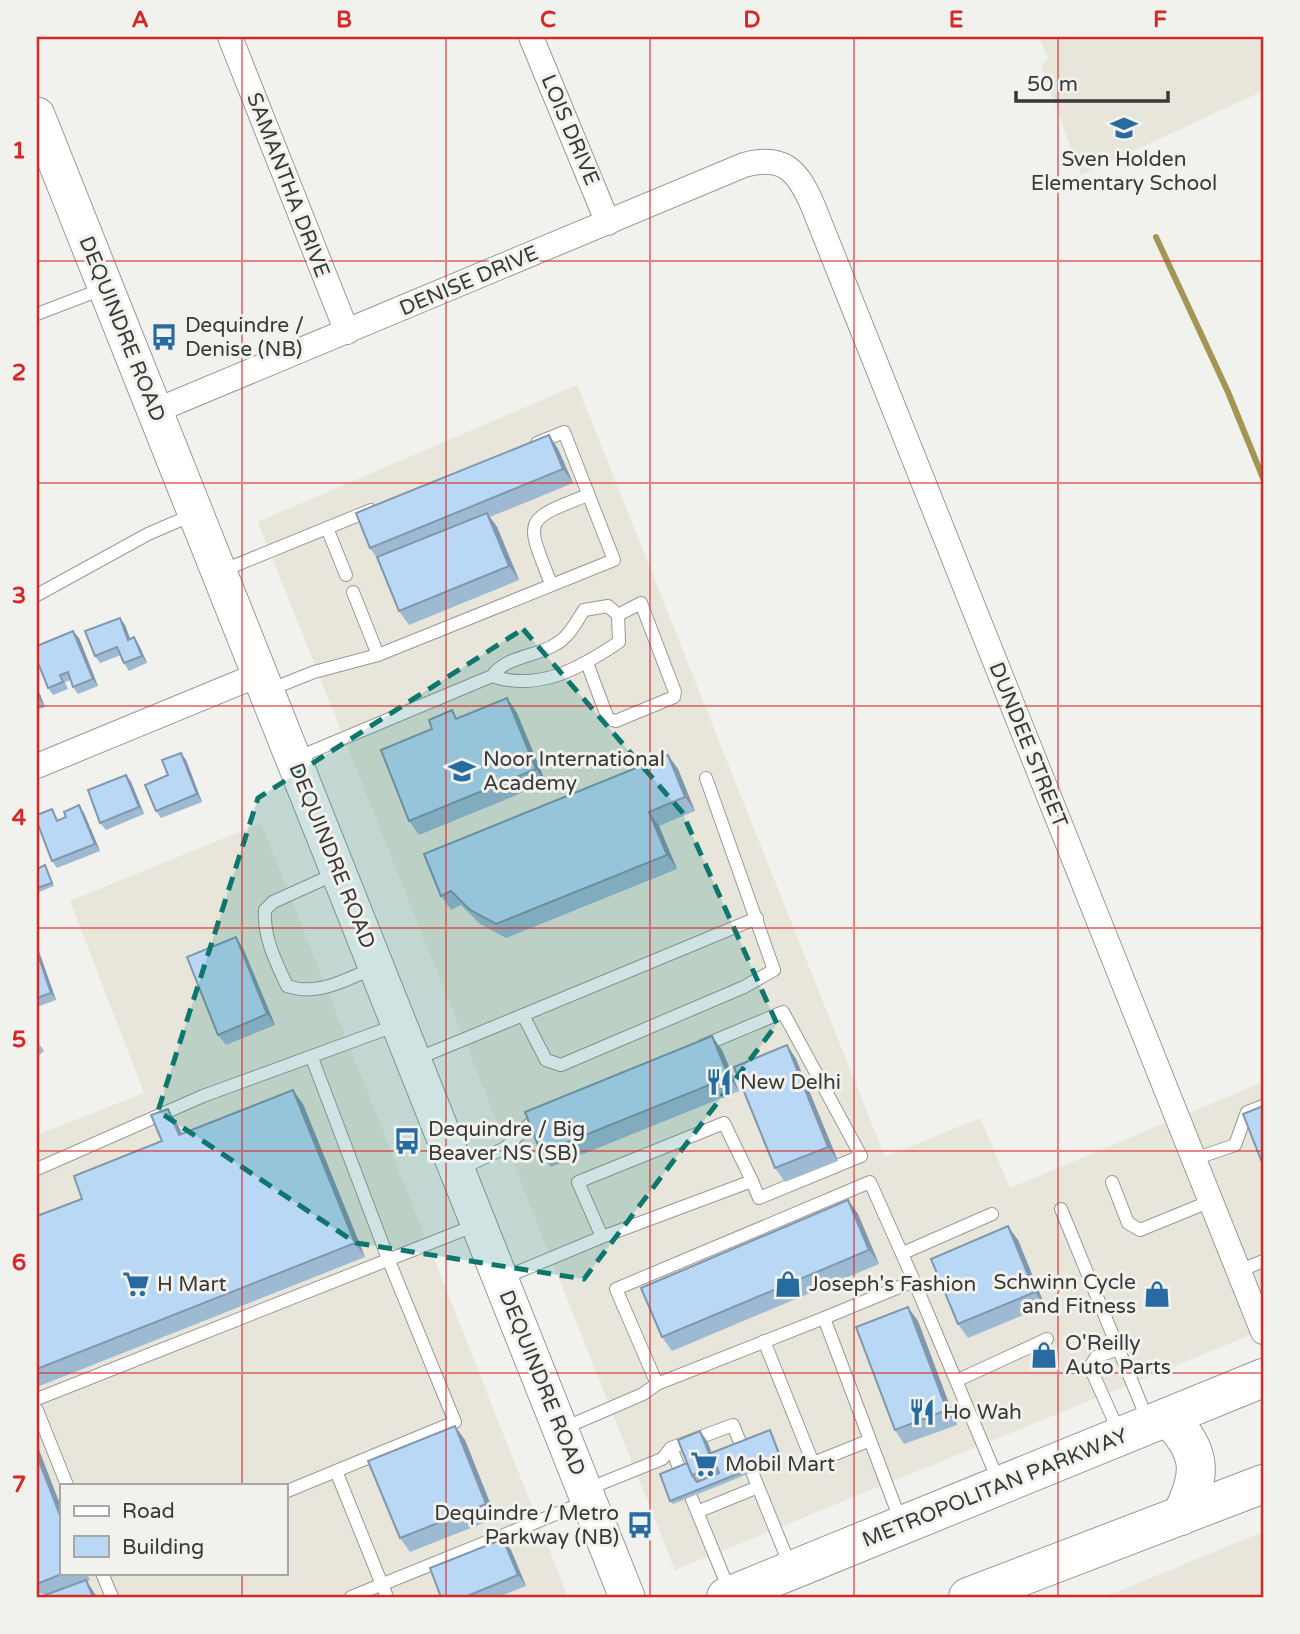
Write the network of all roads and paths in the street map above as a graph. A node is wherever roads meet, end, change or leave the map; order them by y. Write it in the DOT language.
graph roads {
  1 [pos="230,37"];
  2 [pos="531,37"];
  3 [pos="37,115"];
  4 [pos="783,164"];
  5 [pos="608,223"];
  6 [pos="106,288"];
  7 [pos="37,314"];
  8 [pos="346,332"];
  9 [pos="155,411"];
  10 [pos="526,447"];
  11 [pos="588,495"];
  12 [pos="389,503"];
  13 [pos="196,513"];
  14 [pos="327,528"];
  15 [pos="219,572"];
  16 [pos="346,575"];
  17 [pos="551,584"];
  18 [pos="353,592"];
  19 [pos="37,596"];
  20 [pos="618,615"];
  21 [pos="378,655"];
  22 [pos="587,663"];
  23 [pos="492,676"];
  24 [pos="263,683"];
  25 [pos="293,759"];
  26 [pos="37,766"];
  27 [pos="706,778"];
  28 [pos="339,872"];
  29 [pos="757,918"];
  30 [pos="376,966"];
  31 [pos="523,1015"];
  32 [pos="400,1024"];
  33 [pos="683,1054"];
  34 [pos="312,1058"];
  35 [pos="414,1060"];
  36 [pos="559,1106"];
  37 [pos="1263,1106"];
  38 [pos="1194,1160"];
  39 [pos="37,1169"];
  40 [pos="457,1170"];
  41 [pos="752,1181"];
  42 [pos="1112,1182"];
  43 [pos="1211,1201"];
  44 [pos="1061,1209"];
  45 [pos="992,1214"];
  46 [pos="479,1224"];
  47 [pos="602,1237"];
  48 [pos="903,1253"];
  49 [pos="389,1261"];
  50 [pos="1263,1261"];
  51 [pos="1239,1271"];
  52 [pos="501,1280"];
  53 [pos="914,1280"];
  54 [pos="824,1318"];
  55 [pos="1263,1332"];
  56 [pos="1047,1339"];
  57 [pos="764,1341"];
  58 [pos="1118,1349"];
  59 [pos="1263,1378"];
  60 [pos="958,1380"];
  61 [pos="657,1384"];
  62 [pos="37,1399"];
  63 [pos="37,1410"];
  64 [pos="1146,1426"];
  65 [pos="561,1430"];
  66 [pos="868,1441"];
  67 [pos="671,1448"];
  68 [pos="336,1471"];
  69 [pos="1263,1483"];
  70 [pos="67,1484"];
  71 [pos="1000,1485"];
  72 [pos="758,1487"];
  73 [pos="287,1491"];
  74 [pos="587,1495"];
  75 [pos="697,1512"];
  76 [pos="1181,1516"];
  77 [pos="902,1526"];
  78 [pos="102,1574"];
  79 [pos="788,1584"];
  80 [pos="384,1591"];
  81 [pos="979,1595"];
  82 [pos="729,1596"];
  83 [pos="111,1597"];
  84 [pos="351,1597"];
  85 [pos="627,1597"];
  1 -- 8 [label="street, SAMANTHA DRIVE"];
  2 -- 5 [label="street, LOIS DRIVE"];
  3 -- 6 [label="main road, DEQUINDRE ROAD"];
  4 -- 5 [label="street, DENISE DRIVE"];
  4 -- 38 [label="street, DUNDEE STREET"];
  5 -- 8 [label="street, DENISE DRIVE"];
  6 -- 7 [label="lane"];
  6 -- 9 [label="main road, DEQUINDRE ROAD"];
  8 -- 9 [label="street, DENISE DRIVE"];
  9 -- 13 [label="main road, DEQUINDRE ROAD"];
  10 -- 11 [label="lane"];
  11 -- 17 [label="lane"];
  11 -- 17 [label="lane"];
  12 -- 14 [label="lane"];
  13 -- 15 [label="main road, DEQUINDRE ROAD"];
  13 -- 19 [label="lane"];
  14 -- 15 [label="lane"];
  14 -- 16 [label="lane"];
  15 -- 24 [label="main road, DEQUINDRE ROAD"];
  17 -- 21 [label="lane"];
  18 -- 21 [label="lane"];
  20 -- 22 [label="lane"];
  20 -- 22 [label="lane"];
  20 -- 23 [label="lane"];
  21 -- 24 [label="lane"];
  22 -- 23 [label="lane"];
  23 -- 25 [label="lane"];
  24 -- 25 [label="main road, DEQUINDRE ROAD"];
  24 -- 26 [label="street"];
  25 -- 28 [label="main road, DEQUINDRE ROAD"];
  27 -- 29 [label="lane"];
  28 -- 30 [label="main road, DEQUINDRE ROAD"];
  28 -- 30 [label="lane"];
  29 -- 31 [label="lane"];
  29 -- 31 [label="lane"];
  30 -- 32 [label="main road, DEQUINDRE ROAD"];
  31 -- 35 [label="lane"];
  32 -- 34 [label="lane"];
  32 -- 35 [label="main road, DEQUINDRE ROAD"];
  33 -- 41 [label="lane"];
  34 -- 39 [label="lane"];
  34 -- 49 [label="lane"];
  35 -- 40 [label="main road, DEQUINDRE ROAD"];
  36 -- 40 [label="lane"];
  37 -- 38 [label="lane"];
  38 -- 43 [label="street, DUNDEE STREET"];
  40 -- 46 [label="main road, DEQUINDRE ROAD"];
  41 -- 47 [label="lane"];
  41 -- 47 [label="lane"];
  42 -- 43 [label="lane"];
  43 -- 51 [label="street, DUNDEE STREET"];
  44 -- 58 [label="lane"];
  45 -- 48 [label="lane"];
  46 -- 49 [label="lane"];
  46 -- 52 [label="main road, DEQUINDRE ROAD"];
  47 -- 52 [label="lane"];
  48 -- 53 [label="lane"];
  48 -- 61 [label="lane"];
  49 -- 62 [label="lane"];
  49 -- 68 [label="lane"];
  50 -- 51 [label="lane"];
  51 -- 55 [label="street, DUNDEE STREET"];
  52 -- 65 [label="main road, DEQUINDRE ROAD"];
  53 -- 54 [label="lane"];
  53 -- 60 [label="lane"];
  54 -- 57 [label="lane"];
  54 -- 66 [label="lane"];
  56 -- 60 [label="lane"];
  57 -- 61 [label="lane"];
  57 -- 66 [label="lane"];
  58 -- 64 [label="lane"];
  58 -- 64 [label="lane"];
  59 -- 64 [label="main road, METROPOLITAN PARKWAY"];
  60 -- 71 [label="lane"];
  61 -- 65 [label="lane"];
  63 -- 70 [label="lane"];
  64 -- 71 [label="main road, METROPOLITAN PARKWAY"];
  64 -- 76 [label="main road"];
  65 -- 74 [label="main road, DEQUINDRE ROAD"];
  66 -- 77 [label="lane"];
  67 -- 72 [label="lane"];
  67 -- 74 [label="lane"];
  67 -- 75 [label="lane"];
  68 -- 73 [label="lane"];
  68 -- 80 [label="lane"];
  69 -- 76 [label="main road"];
  71 -- 77 [label="main road, METROPOLITAN PARKWAY"];
  72 -- 75 [label="lane"];
  72 -- 79 [label="lane"];
  74 -- 80 [label="lane"];
  74 -- 85 [label="main road, DEQUINDRE ROAD"];
  75 -- 82 [label="lane"];
  76 -- 81 [label="main road"];
  77 -- 79 [label="main road, METROPOLITAN PARKWAY"];
  78 -- 83 [label="lane"];
  79 -- 82 [label="main road, METROPOLITAN PARKWAY"];
  80 -- 84 [label="lane"];
}
